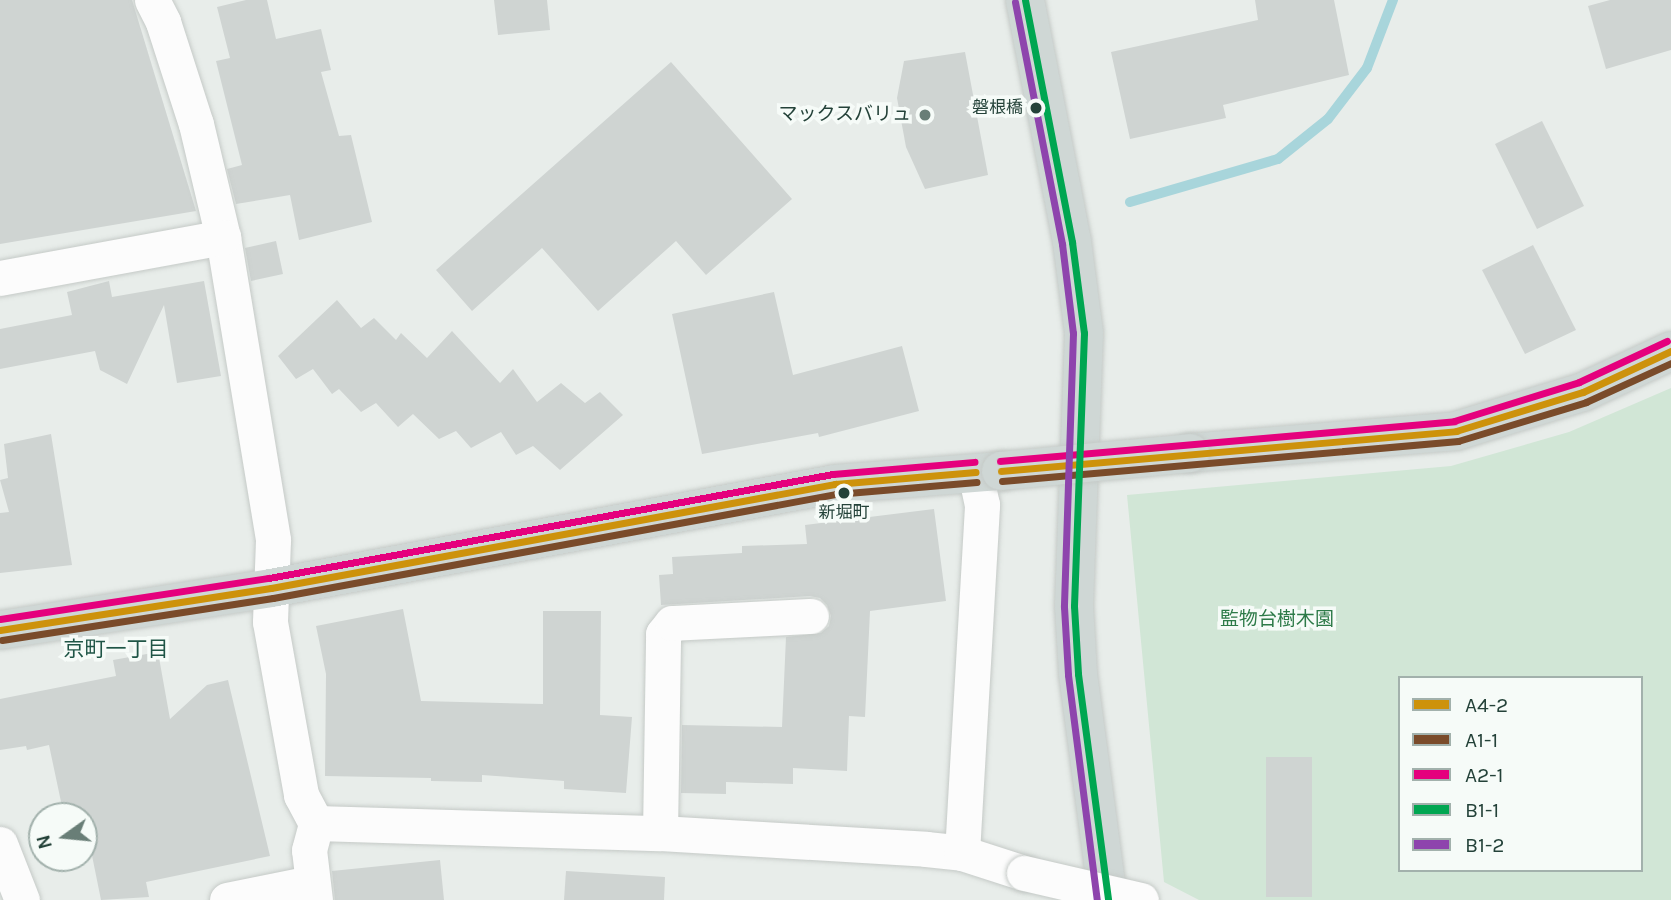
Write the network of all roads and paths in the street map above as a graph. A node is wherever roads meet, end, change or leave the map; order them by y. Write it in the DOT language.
graph roads {
  1 [pos="152,0"];
  2 [pos="1025,0"];
  3 [pos="223,237"];
  4 [pos="0,278"];
  5 [pos="1671,351"];
  6 [pos="988,471"];
  7 [pos="271,588"];
  8 [pos="811,616"];
  9 [pos="0,630"];
  10 [pos="316,823"];
  11 [pos="660,833"];
  12 [pos="0,844"];
  13 [pos="962,853"];
  14 [pos="313,891"];
  15 [pos="22,900"];
  16 [pos="227,900"];
  17 [pos="1108,900"];
  18 [pos="1142,900"];
  1 -- 3 [label="street"];
  2 -- 17 [label="main road"];
  3 -- 4 [label="street"];
  3 -- 7 [label="street"];
  5 -- 6 [label="main road, bridge"];
  6 -- 7 [label="main road"];
  6 -- 13 [label="street"];
  7 -- 9 [label="main road"];
  7 -- 10 [label="street"];
  8 -- 11 [label="street"];
  10 -- 11 [label="street"];
  10 -- 14 [label="street"];
  11 -- 13 [label="street"];
  12 -- 15 [label="street"];
  13 -- 18 [label="street, bridge"];
  14 -- 16 [label="street"];
}
